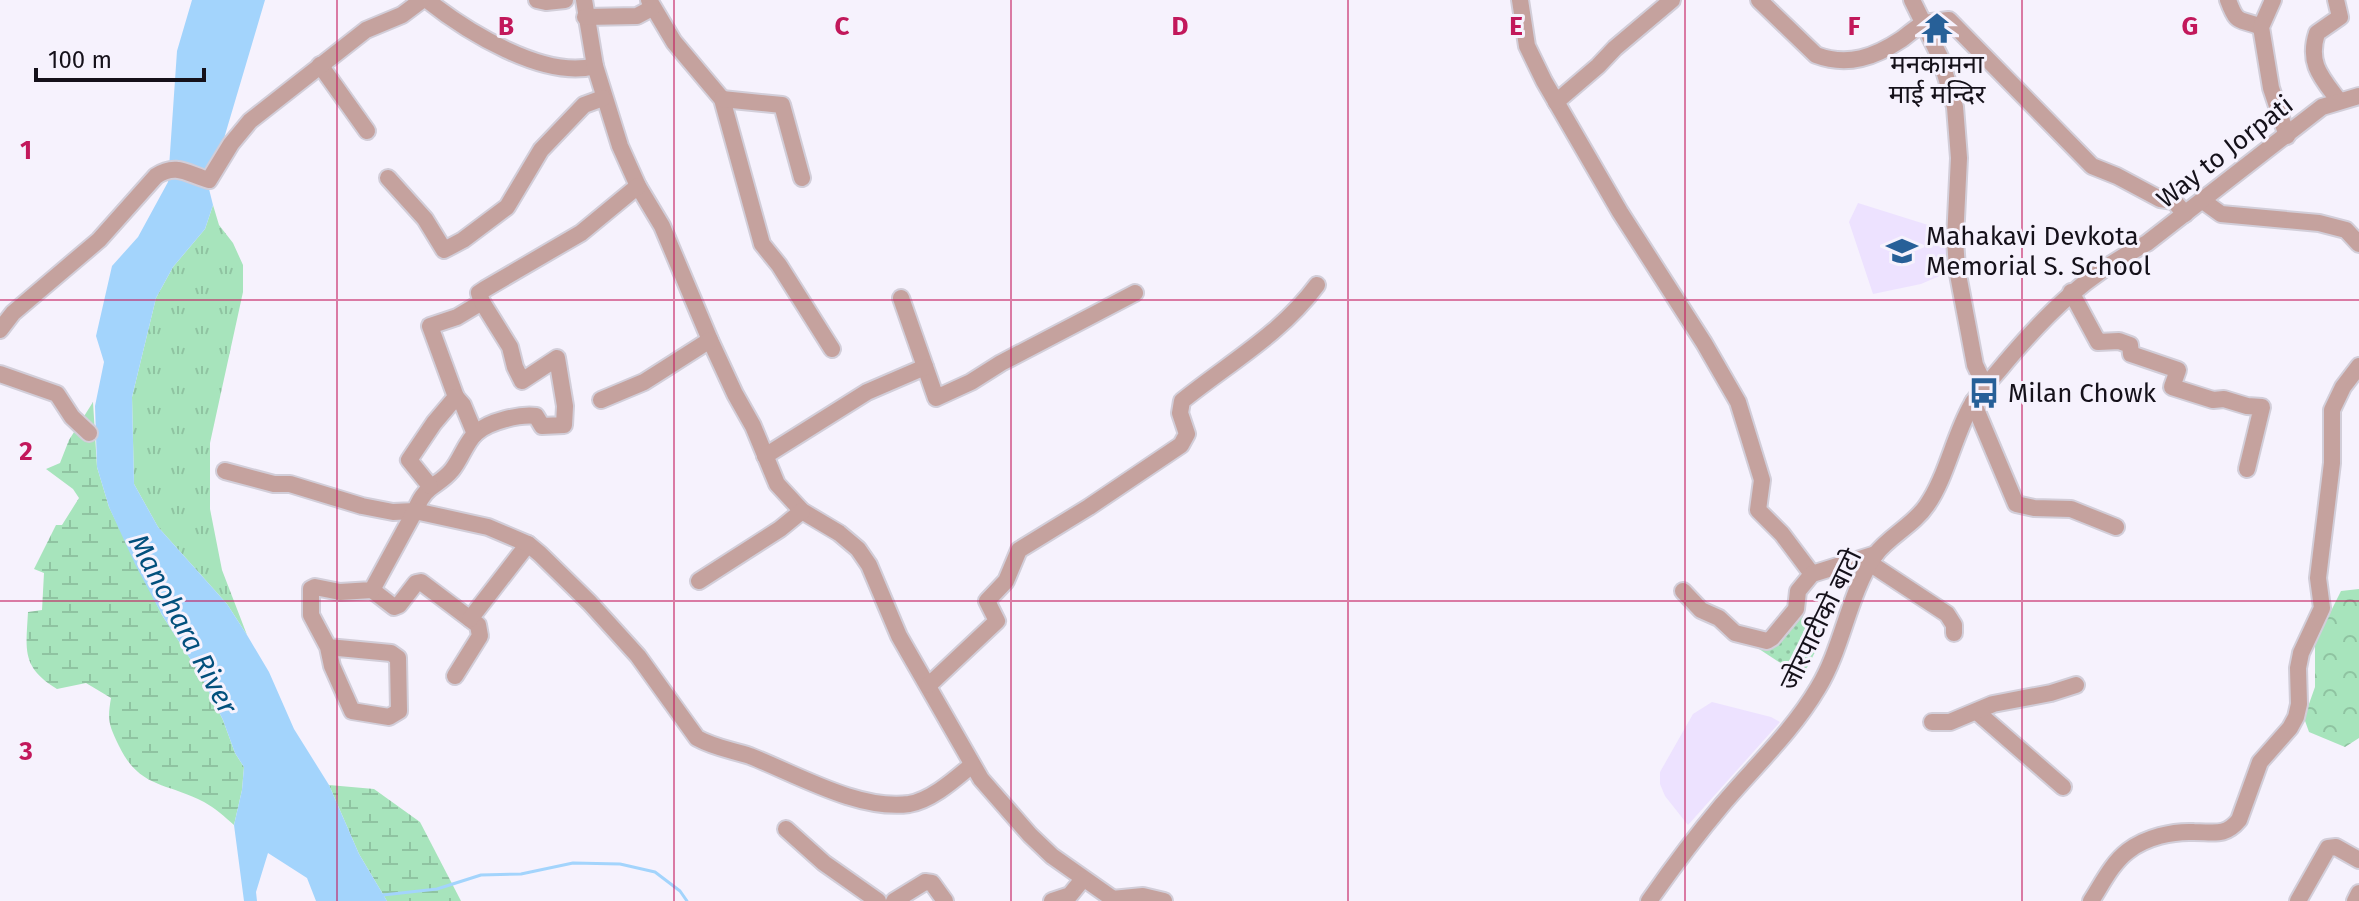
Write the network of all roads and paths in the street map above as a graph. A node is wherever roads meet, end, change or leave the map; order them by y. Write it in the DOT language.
graph roads {
  1 [pos="425,0"];
  2 [pos="537,0"];
  3 [pos="565,0"];
  4 [pos="1520,0"];
  5 [pos="1672,0"];
  6 [pos="1759,0"];
  7 [pos="1912,0"];
  8 [pos="2228,0"];
  9 [pos="2273,0"];
  10 [pos="2336,0"];
  11 [pos="650,4"];
  12 [pos="585,8"];
  13 [pos="1924,24"];
  14 [pos="2261,27"];
  15 [pos="320,65"];
  16 [pos="595,66"];
  17 [pos="2359,96"];
  18 [pos="603,98"];
  19 [pos="722,99"];
  20 [pos="2339,101"];
  21 [pos="1556,102"];
  22 [pos="367,131"];
  23 [pos="2287,136"];
  24 [pos="388,178"];
  25 [pos="802,178"];
  26 [pos="638,186"];
  27 [pos="2203,201"];
  28 [pos="2185,214"];
  29 [pos="2359,244"];
  30 [pos="1317,285"];
  31 [pos="2071,292"];
  32 [pos="1135,293"];
  33 [pos="901,298"];
  34 [pos="482,302"];
  35 [pos="0,330"];
  36 [pos="710,340"];
  37 [pos="832,349"];
  38 [pos="2359,366"];
  39 [pos="925,367"];
  40 [pos="0,374"];
  41 [pos="1985,386"];
  42 [pos="456,397"];
  43 [pos="601,400"];
  44 [pos="1973,402"];
  45 [pos="89,433"];
  46 [pos="475,434"];
  47 [pos="765,456"];
  48 [pos="2247,469"];
  49 [pos="225,471"];
  50 [pos="430,486"];
  51 [pos="415,511"];
  52 [pos="802,511"];
  53 [pos="2116,527"];
  54 [pos="528,544"];
  55 [pos="1873,559"];
  56 [pos="1812,574"];
  57 [pos="699,581"];
  58 [pos="372,590"];
  59 [pos="1683,591"];
  60 [pos="470,619"];
  61 [pos="1954,633"];
  62 [pos="328,647"];
  63 [pos="455,676"];
  64 [pos="929,685"];
  65 [pos="2076,685"];
  66 [pos="1977,712"];
  67 [pos="1932,722"];
  68 [pos="972,765"];
  69 [pos="2063,787"];
  70 [pos="786,829"];
  71 [pos="2359,860"];
  72 [pos="1083,879"];
  73 [pos="2359,893"];
  74 [pos="1114,900"];
  75 [pos="878,901"];
  76 [pos="894,901"];
  77 [pos="945,901"];
  78 [pos="1052,901"];
  79 [pos="1164,901"];
  80 [pos="1649,901"];
  81 [pos="2091,901"];
  82 [pos="2298,901"];
  83 [pos="2355,901"];
  1 -- 15 [label="street"];
  1 -- 16 [label="street"];
  2 -- 3 [label="street"];
  4 -- 21 [label="street"];
  5 -- 21 [label="street"];
  6 -- 13 [label="street"];
  7 -- 13 [label="street"];
  8 -- 14 [label="street"];
  9 -- 14 [label="street"];
  10 -- 20 [label="street"];
  11 -- 12 [label="street"];
  11 -- 19 [label="street"];
  12 -- 16 [label="street"];
  13 -- 28 [label="street"];
  13 -- 41 [label="street"];
  14 -- 23 [label="street"];
  15 -- 22 [label="street"];
  15 -- 35 [label="street"];
  16 -- 18 [label="street"];
  17 -- 20 [label="street, Way to Jorpati"];
  18 -- 24 [label="street"];
  18 -- 26 [label="street"];
  19 -- 25 [label="street"];
  19 -- 37 [label="street"];
  20 -- 23 [label="street, Way to Jorpati"];
  21 -- 56 [label="street"];
  23 -- 27 [label="street, Way to Jorpati"];
  26 -- 34 [label="street"];
  26 -- 36 [label="street"];
  27 -- 28 [label="street, Way to Jorpati"];
  27 -- 29 [label="street"];
  28 -- 31 [label="street, Way to Jorpati"];
  30 -- 64 [label="street"];
  31 -- 41 [label="street, Way to Jorpati"];
  31 -- 48 [label="street"];
  32 -- 39 [label="street"];
  33 -- 39 [label="street"];
  34 -- 42 [label="street"];
  34 -- 46 [label="street"];
  36 -- 43 [label="street"];
  36 -- 47 [label="street"];
  38 -- 81 [label="street"];
  39 -- 47 [label="street"];
  40 -- 45 [label="street"];
  41 -- 44 [label="street, जोरपाटीको बाटो"];
  42 -- 46 [label="street"];
  42 -- 50 [label="street"];
  44 -- 53 [label="street"];
  44 -- 55 [label="street, जोरपाटीको बाटो"];
  46 -- 50 [label="street"];
  47 -- 52 [label="street"];
  49 -- 51 [label="street"];
  50 -- 51 [label="street"];
  51 -- 54 [label="street"];
  51 -- 58 [label="street"];
  52 -- 57 [label="street"];
  52 -- 64 [label="street"];
  54 -- 60 [label="street"];
  54 -- 68 [label="street"];
  55 -- 56 [label="street"];
  55 -- 61 [label="street"];
  55 -- 80 [label="street, जोरपाटीको बाटो"];
  56 -- 59 [label="street"];
  58 -- 60 [label="street"];
  58 -- 62 [label="street"];
  60 -- 63 [label="street"];
  62 -- 62 [label="street"];
  64 -- 68 [label="street"];
  65 -- 66 [label="street"];
  66 -- 67 [label="street"];
  66 -- 69 [label="street"];
  68 -- 72 [label="street"];
  70 -- 75 [label="street"];
  71 -- 82 [label="street"];
  72 -- 74 [label="street"];
  72 -- 78 [label="street"];
  73 -- 83 [label="street"];
  74 -- 79 [label="street"];
  76 -- 77 [label="street"];
}
